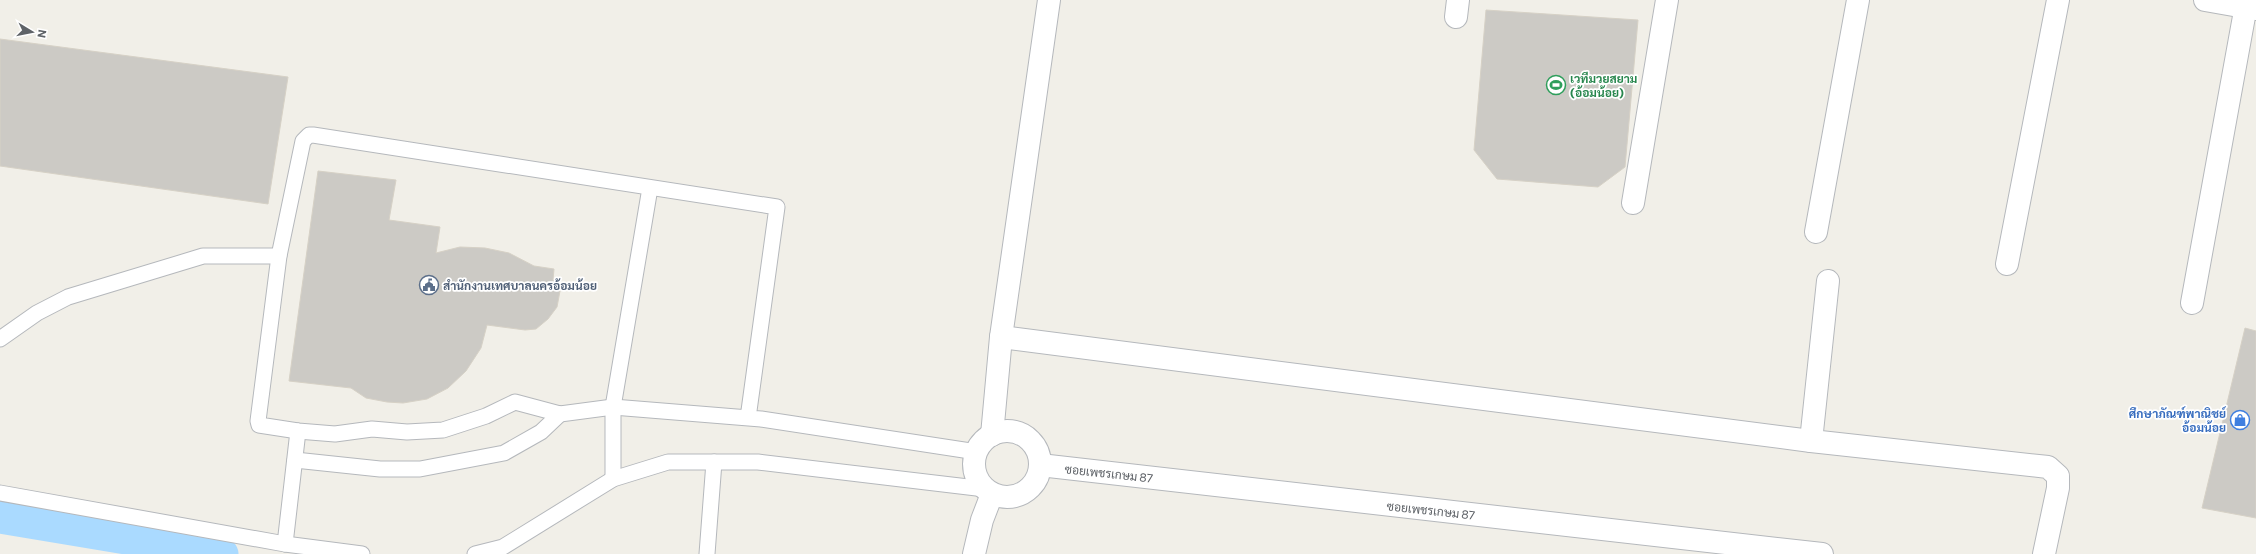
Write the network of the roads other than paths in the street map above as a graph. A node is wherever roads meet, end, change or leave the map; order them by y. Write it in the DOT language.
graph roads {
  1 [pos="1049,0"];
  2 [pos="1666,0"];
  3 [pos="1858,0"];
  4 [pos="2058,0"];
  5 [pos="2205,0"];
  6 [pos="2250,6"];
  7 [pos="650,188"];
  8 [pos="1633,203"];
  9 [pos="1816,232"];
  10 [pos="279,256"];
  11 [pos="2007,264"];
  12 [pos="1828,281"];
  13 [pos="2192,303"];
  14 [pos="1001,337"];
  15 [pos="0,339"];
  16 [pos="613,407"];
  17 [pos="560,414"];
  18 [pos="748,418"];
  19 [pos="298,431"];
  20 [pos="992,435"];
  21 [pos="1811,441"];
  22 [pos="977,452"];
  23 [pos="295,460"];
  24 [pos="714,462"];
  25 [pos="1040,466"];
  26 [pos="613,479"];
  27 [pos="989,492"];
  28 [pos="0,493"];
  29 [pos="284,544"];
  30 [pos="362,554"];
  31 [pos="475,554"];
  32 [pos="707,554"];
  33 [pos="974,554"];
  34 [pos="1822,554"];
  35 [pos="2044,554"];
  1 -- 14 [label="street"];
  2 -- 8 [label="street"];
  3 -- 9 [label="street"];
  4 -- 11 [label="street"];
  5 -- 6 [label="street"];
  6 -- 13 [label="street"];
  7 -- 10 [label="lane"];
  7 -- 16 [label="lane"];
  7 -- 18 [label="lane"];
  10 -- 15 [label="lane"];
  10 -- 19 [label="lane"];
  12 -- 21 [label="street"];
  14 -- 20 [label="street"];
  14 -- 21 [label="street"];
  16 -- 17 [label="lane"];
  16 -- 18 [label="lane"];
  16 -- 26 [label="lane"];
  17 -- 19 [label="lane"];
  17 -- 23 [label="lane"];
  18 -- 22 [label="lane"];
  19 -- 23 [label="lane"];
  20 -- 22 [label="street"];
  20 -- 25 [label="street"];
  21 -- 35 [label="street"];
  22 -- 27 [label="street"];
  23 -- 29 [label="lane"];
  24 -- 26 [label="lane"];
  24 -- 27 [label="lane"];
  24 -- 32 [label="lane"];
  25 -- 27 [label="street"];
  25 -- 34 [label="street, ซอยเพชรเกษม 87"];
  26 -- 31 [label="lane"];
  27 -- 33 [label="street"];
  28 -- 29 [label="lane"];
  29 -- 30 [label="lane"];
}
